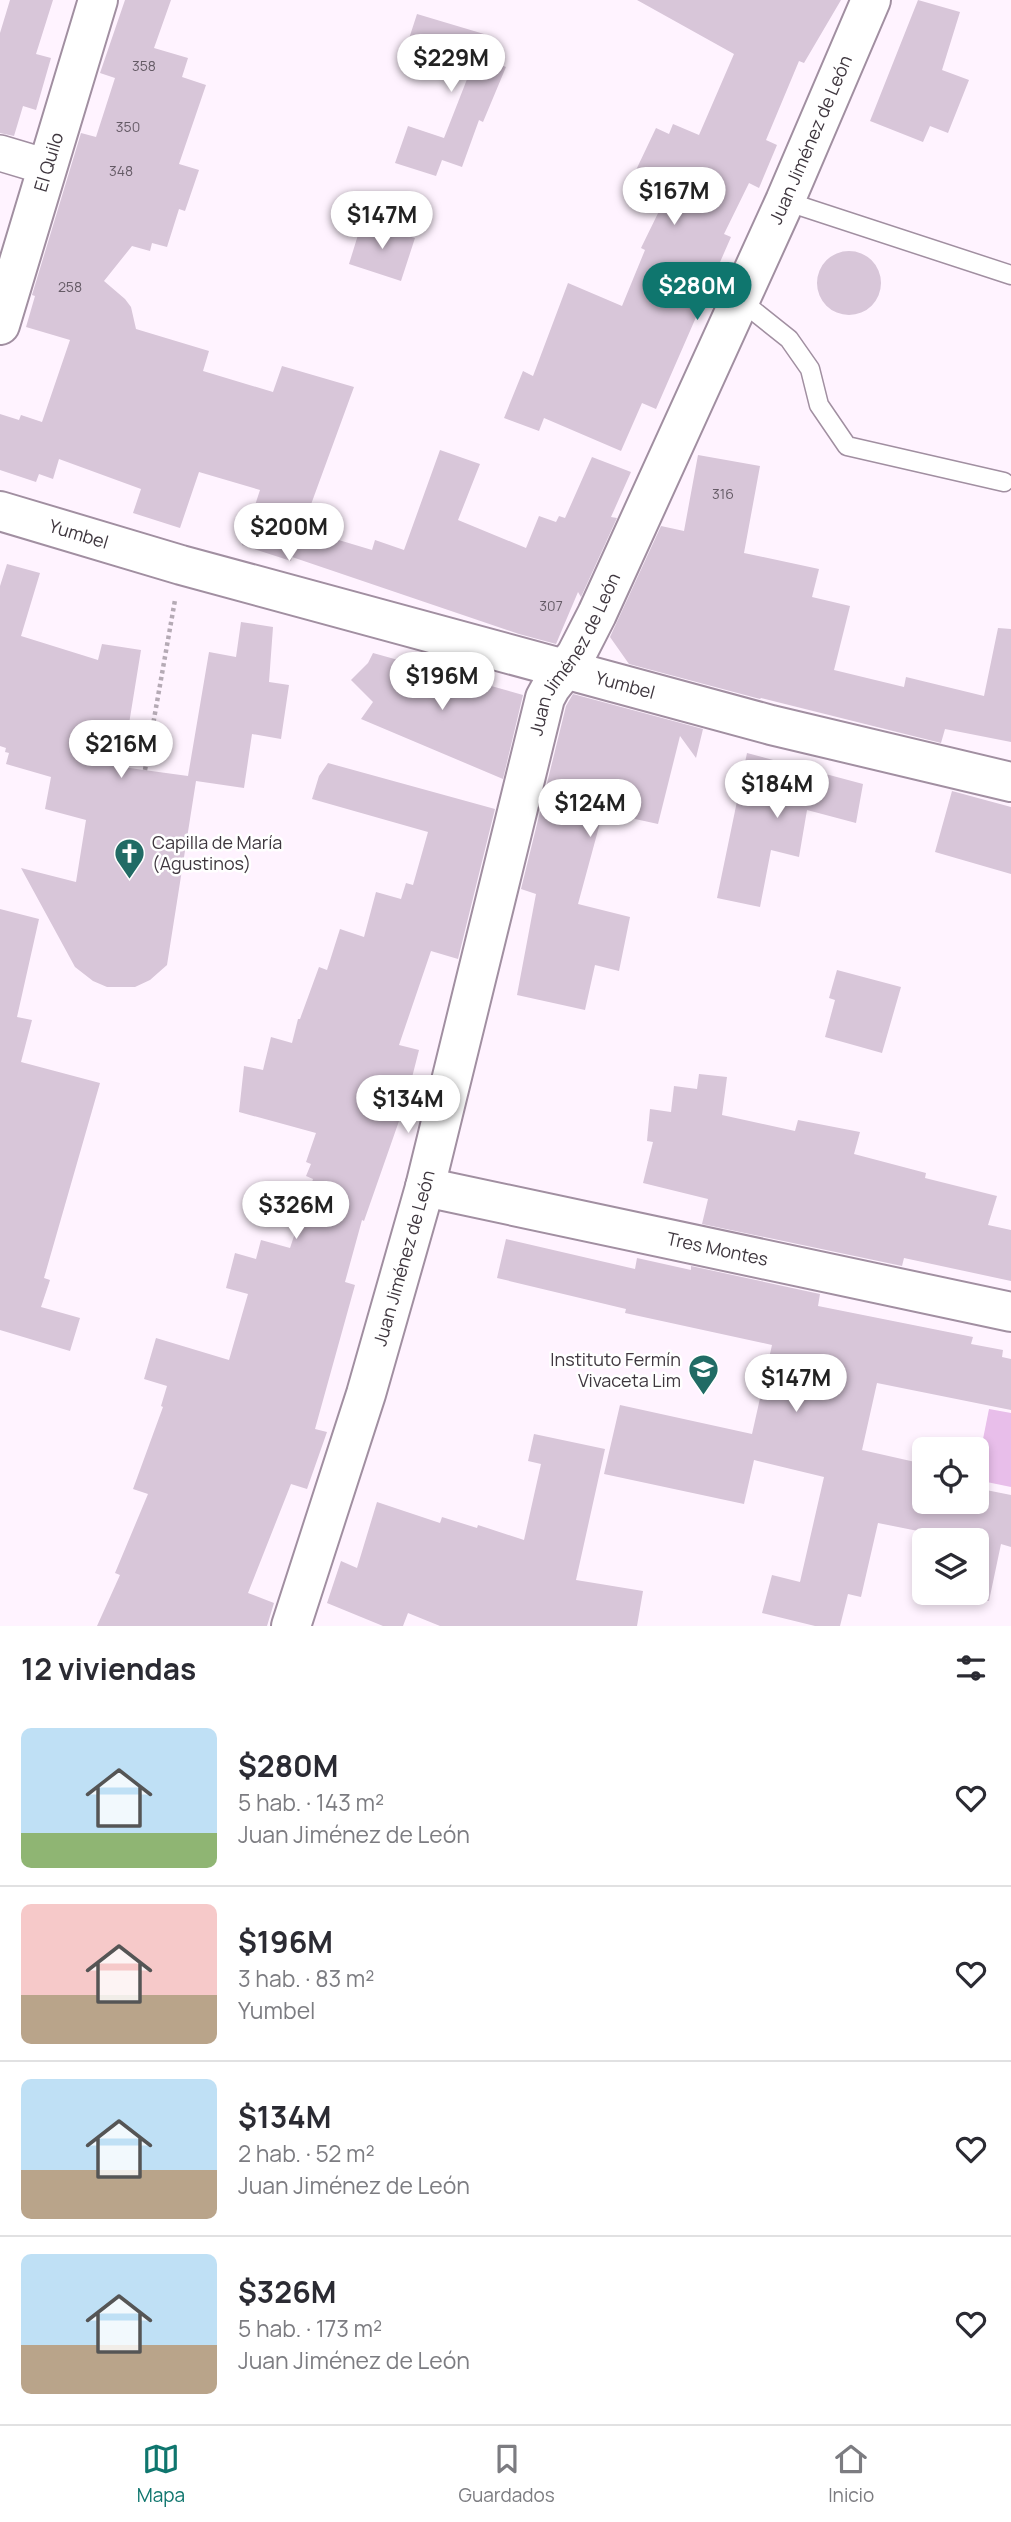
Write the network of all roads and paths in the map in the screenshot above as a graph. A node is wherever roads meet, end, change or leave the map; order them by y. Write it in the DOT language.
graph roads {
  1 [pos="98,0"];
  2 [pos="871,0"];
  3 [pos="0,153"];
  4 [pos="47,167"];
  5 [pos="785,201"];
  6 [pos="1011,275"];
  7 [pos="740,300"];
  8 [pos="0,325"];
  9 [pos="1004,482"];
  10 [pos="0,511"];
  11 [pos="181,565"];
  12 [pos="564,669"];
  13 [pos="145,770"];
  14 [pos="1011,782"];
  15 [pos="425,1187"];
  16 [pos="1011,1312"];
  17 [pos="291,1626"];
  1 -- 4 [label="main road, El Quilo"];
  2 -- 5 [label="main road, Juan Jiménez de León"];
  3 -- 4 [label="street"];
  4 -- 8 [label="main road, El Quilo"];
  5 -- 6 [label="lane"];
  5 -- 7 [label="main road, Juan Jiménez de León"];
  7 -- 9 [label="lane"];
  7 -- 12 [label="main road, Juan Jiménez de León"];
  10 -- 11 [label="main road, Yumbel"];
  11 -- 12 [label="main road, Yumbel"];
  11 -- 13 [label="path"];
  12 -- 14 [label="main road, Yumbel"];
  12 -- 15 [label="main road, Juan Jiménez de León"];
  15 -- 16 [label="main road, Tres Montes"];
  15 -- 17 [label="main road, Juan Jiménez de León"];
}
